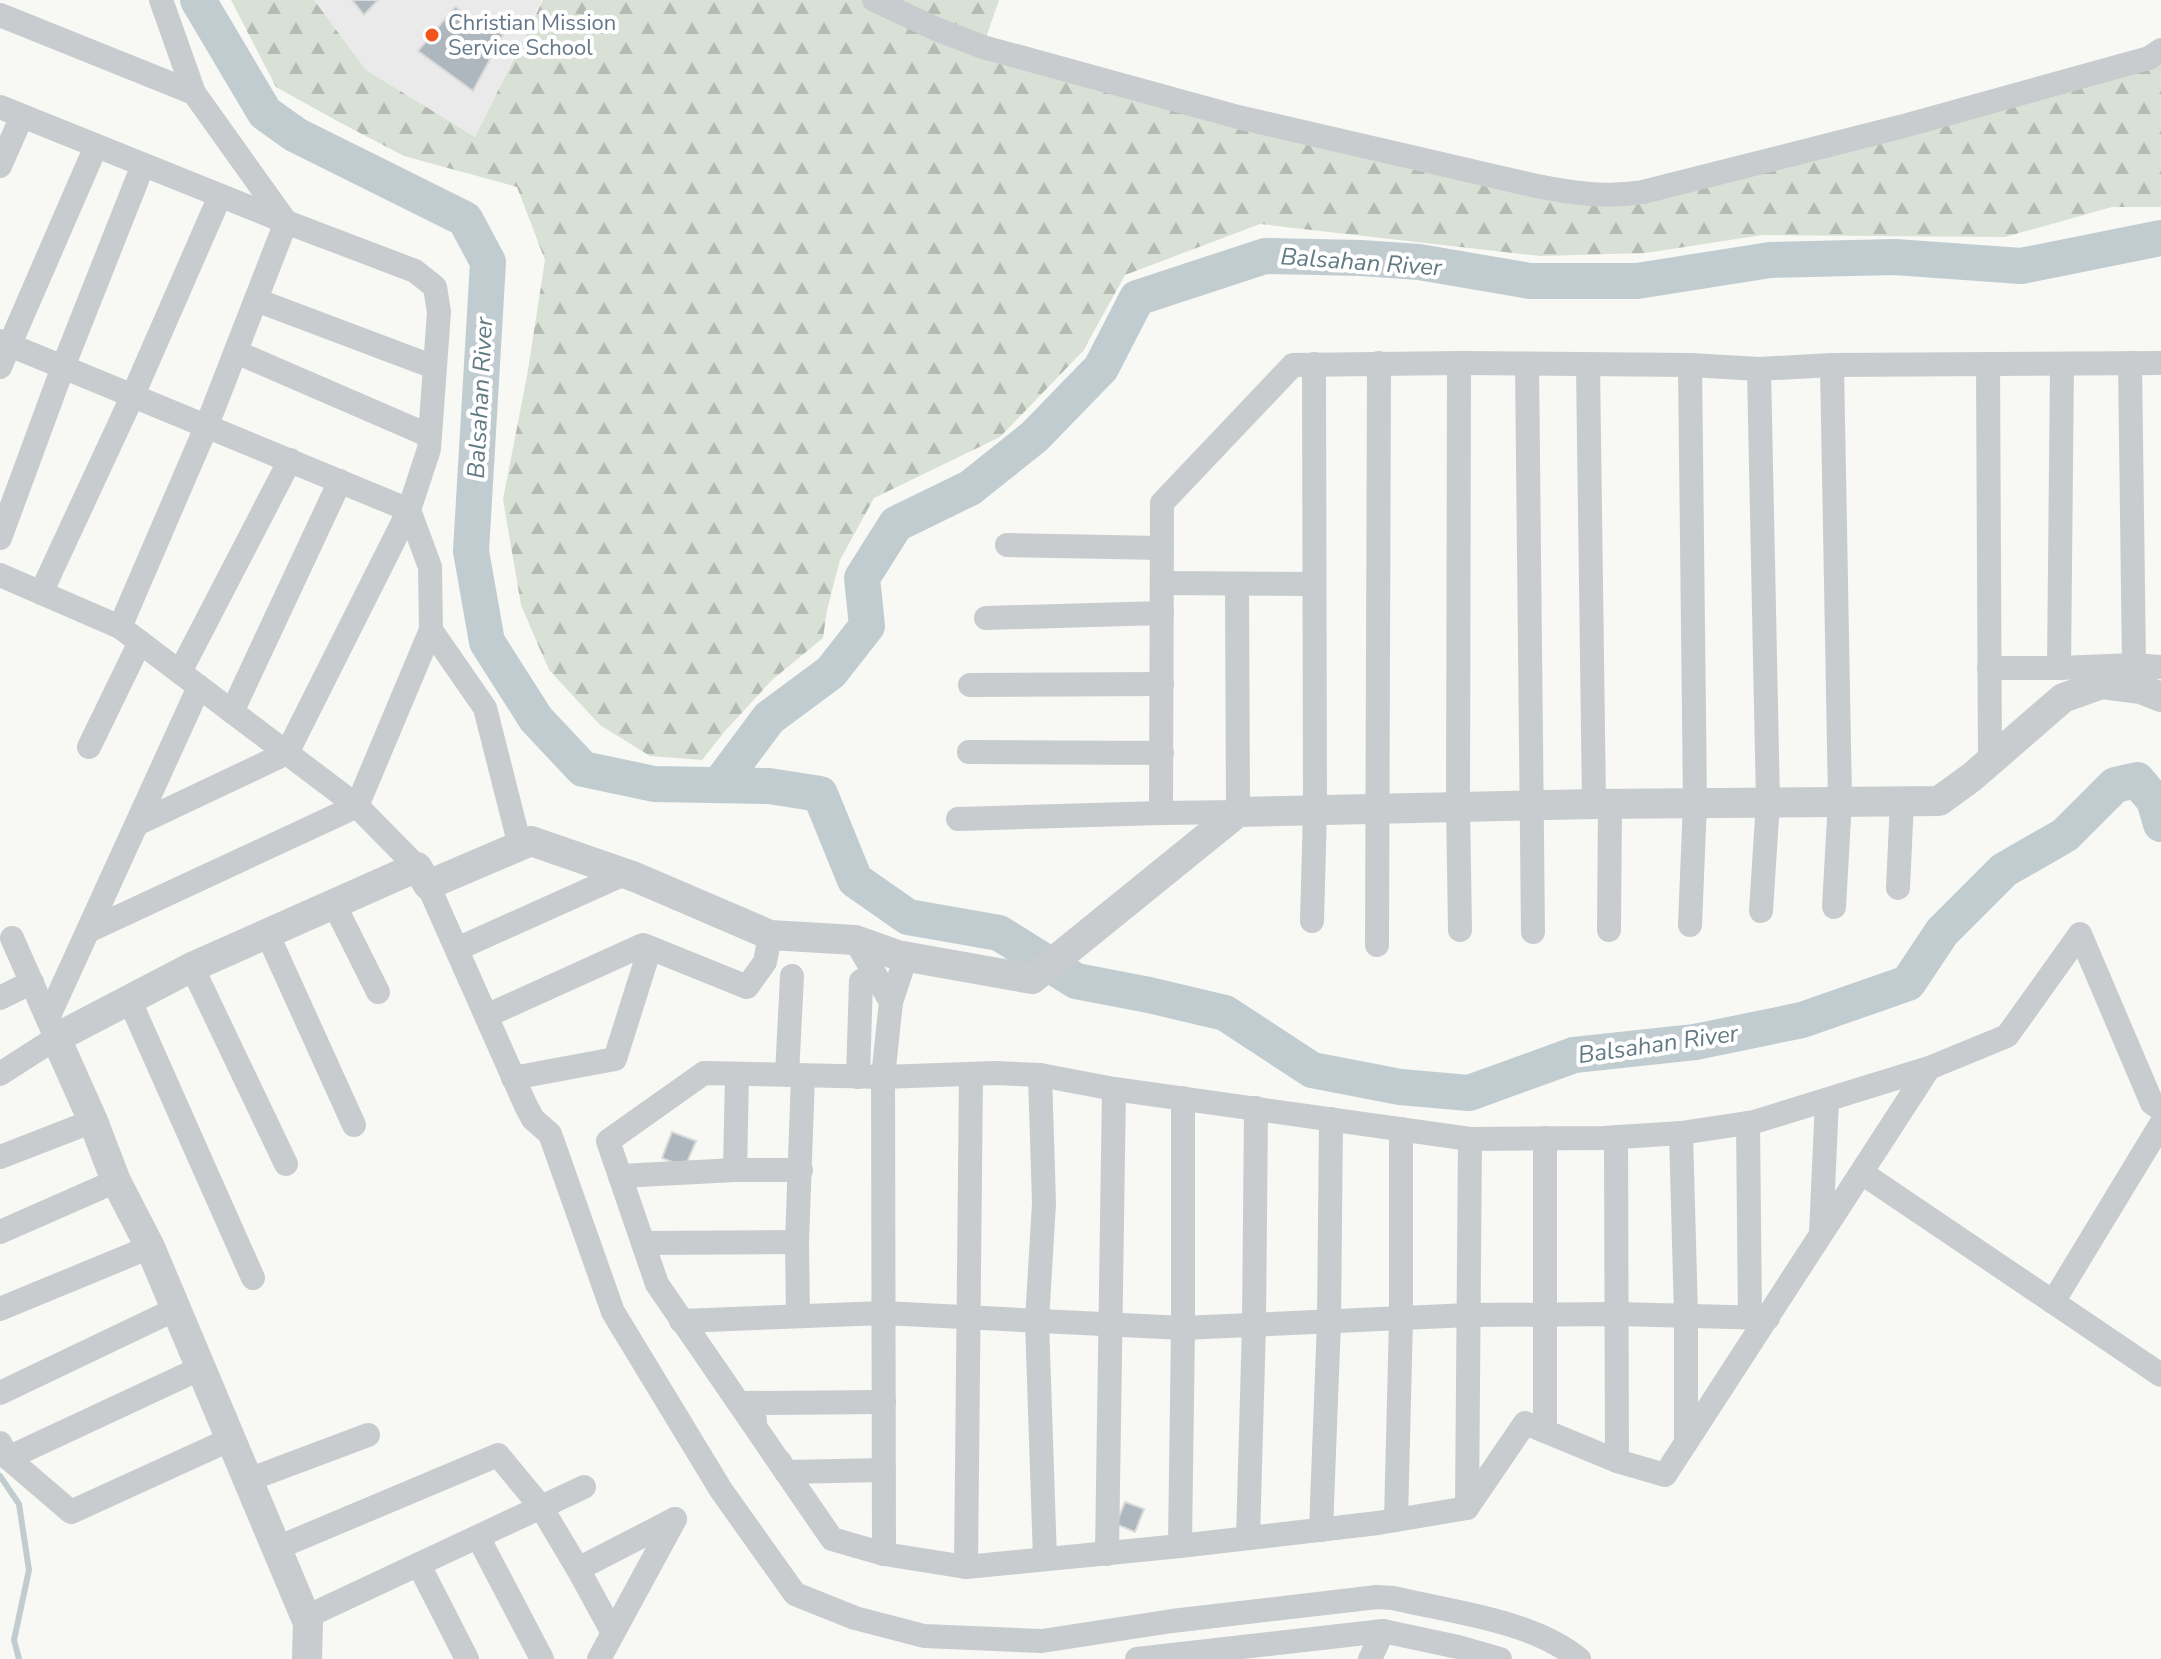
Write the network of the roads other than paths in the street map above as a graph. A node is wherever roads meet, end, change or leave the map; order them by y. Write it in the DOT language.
graph roads {
  1 [pos="161,0"];
  2 [pos="874,0"];
  3 [pos="0,15"];
  4 [pos="2161,50"];
  5 [pos="194,93"];
  6 [pos="11,111"];
  7 [pos="96,146"];
  8 [pos="143,165"];
  9 [pos="0,166"];
  10 [pos="220,196"];
  11 [pos="286,222"];
  12 [pos="256,300"];
  13 [pos="3,351"];
  14 [pos="236,352"];
  15 [pos="1379,363"];
  16 [pos="1459,363"];
  17 [pos="2130,363"];
  18 [pos="2161,363"];
  19 [pos="1314,364"];
  20 [pos="1527,364"];
  21 [pos="2062,364"];
  22 [pos="1588,365"];
  23 [pos="1690,365"];
  24 [pos="1832,365"];
  25 [pos="1988,365"];
  26 [pos="63,367"];
  27 [pos="434,367"];
  28 [pos="1759,369"];
  29 [pos="133,395"];
  30 [pos="207,425"];
  31 [pos="430,436"];
  32 [pos="290,460"];
  33 [pos="340,481"];
  34 [pos="409,510"];
  35 [pos="0,538"];
  36 [pos="1007,545"];
  37 [pos="1162,548"];
  38 [pos="0,575"];
  39 [pos="1162,583"];
  40 [pos="1237,584"];
  41 [pos="1314,584"];
  42 [pos="41,593"];
  43 [pos="1162,613"];
  44 [pos="986,618"];
  45 [pos="120,627"];
  46 [pos="431,630"];
  47 [pos="140,642"];
  48 [pos="2134,665"];
  49 [pos="2161,667"];
  50 [pos="1989,668"];
  51 [pos="2059,668"];
  52 [pos="180,672"];
  53 [pos="1162,684"];
  54 [pos="970,685"];
  55 [pos="199,687"];
  56 [pos="2161,697"];
  57 [pos="232,712"];
  58 [pos="89,747"];
  59 [pos="969,752"];
  60 [pos="287,753"];
  61 [pos="1162,753"];
  62 [pos="1990,761"];
  63 [pos="1840,800"];
  64 [pos="1902,801"];
  65 [pos="1768,802"];
  66 [pos="1695,803"];
  67 [pos="1602,804"];
  68 [pos="1531,805"];
  69 [pos="357,806"];
  70 [pos="1458,807"];
  71 [pos="1379,810"];
  72 [pos="1315,811"];
  73 [pos="1238,812"];
  74 [pos="1161,813"];
  75 [pos="958,819"];
  76 [pos="137,824"];
  77 [pos="520,846"];
  78 [pos="624,874"];
  79 [pos="423,876"];
  80 [pos="1898,888"];
  81 [pos="334,904"];
  82 [pos="1834,907"];
  83 [pos="1761,911"];
  84 [pos="1312,921"];
  85 [pos="1690,925"];
  86 [pos="1460,930"];
  87 [pos="1609,930"];
  88 [pos="88,931"];
  89 [pos="1533,932"];
  90 [pos="267,933"];
  91 [pos="770,935"];
  92 [pos="12,938"];
  93 [pos="855,940"];
  94 [pos="1377,945"];
  95 [pos="650,948"];
  96 [pos="457,949"];
  97 [pos="906,957"];
  98 [pos="192,967"];
  99 [pos="792,976"];
  100 [pos="861,981"];
  101 [pos="32,982"];
  102 [pos="378,992"];
  103 [pos="0,998"];
  104 [pos="129,999"];
  105 [pos="891,1002"];
  106 [pos="486,1016"];
  107 [pos="52,1028"];
  108 [pos="1929,1068"];
  109 [pos="0,1074"];
  110 [pos="737,1074"];
  111 [pos="971,1074"];
  112 [pos="795,1075"];
  113 [pos="1040,1075"];
  114 [pos="858,1077"];
  115 [pos="883,1077"];
  116 [pos="513,1078"];
  117 [pos="1114,1089"];
  118 [pos="1183,1098"];
  119 [pos="1827,1100"];
  120 [pos="1256,1108"];
  121 [pos="2161,1109"];
  122 [pos="1331,1119"];
  123 [pos="93,1121"];
  124 [pos="1748,1123"];
  125 [pos="2161,1124"];
  126 [pos="354,1125"];
  127 [pos="1401,1129"];
  128 [pos="1681,1133"];
  129 [pos="1616,1137"];
  130 [pos="1545,1138"];
  131 [pos="1470,1139"];
  132 [pos="0,1157"];
  133 [pos="286,1164"];
  134 [pos="735,1170"];
  135 [pos="801,1170"];
  136 [pos="1862,1173"];
  137 [pos="620,1176"];
  138 [pos="116,1181"];
  139 [pos="0,1232"];
  140 [pos="1821,1235"];
  141 [pos="797,1242"];
  142 [pos="643,1243"];
  143 [pos="150,1247"];
  144 [pos="253,1278"];
  145 [pos="2053,1302"];
  146 [pos="0,1309"];
  147 [pos="176,1309"];
  148 [pos="883,1313"];
  149 [pos="1545,1314"];
  150 [pos="1618,1314"];
  151 [pos="1469,1315"];
  152 [pos="1686,1315"];
  153 [pos="798,1316"];
  154 [pos="969,1317"];
  155 [pos="1759,1318"];
  156 [pos="1401,1319"];
  157 [pos="681,1321"];
  158 [pos="1037,1321"];
  159 [pos="1329,1322"];
  160 [pos="1110,1324"];
  161 [pos="1254,1325"];
  162 [pos="1183,1328"];
  163 [pos="201,1368"];
  164 [pos="2161,1375"];
  165 [pos="0,1393"];
  166 [pos="884,1402"];
  167 [pos="1545,1431"];
  168 [pos="368,1435"];
  169 [pos="231,1439"];
  170 [pos="1686,1443"];
  171 [pos="4,1450"];
  172 [pos="1617,1461"];
  173 [pos="884,1470"];
  174 [pos="786,1472"];
  175 [pos="248,1480"];
  176 [pos="584,1487"];
  177 [pos="541,1507"];
  178 [pos="1467,1508"];
  179 [pos="1396,1520"];
  180 [pos="1321,1530"];
  181 [pos="478,1537"];
  182 [pos="1248,1538"];
  183 [pos="1180,1546"];
  184 [pos="277,1548"];
  185 [pos="884,1554"];
  186 [pos="1107,1554"];
  187 [pos="1045,1559"];
  188 [pos="419,1565"];
  189 [pos="966,1567"];
  190 [pos="578,1569"];
  191 [pos="306,1617"];
  192 [pos="1383,1631"];
  193 [pos="613,1633"];
  194 [pos="1297,1650"];
  195 [pos="1457,1654"];
  196 [pos="1213,1655"];
  197 [pos="307,1659"];
  198 [pos="467,1659"];
  199 [pos="542,1659"];
  200 [pos="599,1659"];
  201 [pos="1137,1659"];
  202 [pos="1370,1659"];
  203 [pos="1500,1659"];
  204 [pos="1579,1659"];
  1 -- 5 [label="street"];
  2 -- 4 [label="street"];
  3 -- 5 [label="street"];
  5 -- 11 [label="street"];
  6 -- 7 [label="street"];
  6 -- 9 [label="street"];
  7 -- 8 [label="street"];
  7 -- 13 [label="street"];
  8 -- 10 [label="street"];
  8 -- 26 [label="street"];
  10 -- 11 [label="street"];
  10 -- 29 [label="street"];
  11 -- 12 [label="street"];
  11 -- 27 [label="street"];
  12 -- 14 [label="street"];
  12 -- 27 [label="street"];
  13 -- 26 [label="street"];
  14 -- 30 [label="street"];
  14 -- 31 [label="street"];
  15 -- 16 [label="street"];
  15 -- 19 [label="street"];
  15 -- 71 [label="street"];
  16 -- 20 [label="street"];
  16 -- 70 [label="street"];
  17 -- 18 [label="street"];
  17 -- 21 [label="street"];
  17 -- 48 [label="street"];
  19 -- 37 [label="street"];
  19 -- 41 [label="street"];
  20 -- 22 [label="street"];
  20 -- 68 [label="street"];
  21 -- 25 [label="street"];
  21 -- 51 [label="street"];
  22 -- 23 [label="street"];
  22 -- 67 [label="street"];
  23 -- 28 [label="street"];
  23 -- 66 [label="street"];
  24 -- 25 [label="street"];
  24 -- 28 [label="street"];
  24 -- 63 [label="street"];
  25 -- 50 [label="street"];
  26 -- 29 [label="street"];
  26 -- 35 [label="street"];
  27 -- 31 [label="street"];
  28 -- 65 [label="street"];
  29 -- 30 [label="street"];
  29 -- 42 [label="street"];
  30 -- 32 [label="street"];
  30 -- 45 [label="street"];
  31 -- 34 [label="street"];
  32 -- 33 [label="street"];
  32 -- 52 [label="street"];
  33 -- 34 [label="street"];
  33 -- 57 [label="street"];
  34 -- 46 [label="street"];
  34 -- 60 [label="street"];
  36 -- 37 [label="street"];
  37 -- 39 [label="street"];
  38 -- 42 [label="street"];
  39 -- 40 [label="street"];
  39 -- 43 [label="street"];
  40 -- 41 [label="street"];
  40 -- 73 [label="street"];
  41 -- 72 [label="street"];
  42 -- 45 [label="street"];
  43 -- 44 [label="street"];
  43 -- 53 [label="street"];
  45 -- 47 [label="street"];
  46 -- 69 [label="street"];
  46 -- 77 [label="street"];
  47 -- 52 [label="street"];
  47 -- 58 [label="street"];
  48 -- 49 [label="street"];
  48 -- 51 [label="street"];
  50 -- 51 [label="street"];
  50 -- 62 [label="street"];
  52 -- 55 [label="street"];
  53 -- 54 [label="street"];
  53 -- 61 [label="street"];
  55 -- 57 [label="street"];
  55 -- 76 [label="street"];
  56 -- 62 [label="street"];
  57 -- 60 [label="street"];
  59 -- 61 [label="street"];
  60 -- 69 [label="street"];
  60 -- 76 [label="street"];
  61 -- 74 [label="street"];
  62 -- 64 [label="street"];
  63 -- 64 [label="street"];
  63 -- 65 [label="street"];
  63 -- 82 [label="street"];
  64 -- 80 [label="street"];
  65 -- 66 [label="street"];
  65 -- 83 [label="street"];
  66 -- 67 [label="street"];
  66 -- 85 [label="street"];
  67 -- 68 [label="street"];
  67 -- 87 [label="street"];
  68 -- 70 [label="street"];
  68 -- 89 [label="street"];
  69 -- 79 [label="street"];
  69 -- 88 [label="street"];
  70 -- 71 [label="street"];
  70 -- 86 [label="street"];
  71 -- 72 [label="street"];
  71 -- 94 [label="street"];
  72 -- 73 [label="street"];
  72 -- 84 [label="street"];
  73 -- 74 [label="street"];
  73 -- 97 [label="street"];
  74 -- 75 [label="street"];
  76 -- 88 [label="street"];
  77 -- 78 [label="street"];
  77 -- 79 [label="street"];
  78 -- 91 [label="street"];
  78 -- 96 [label="street"];
  79 -- 81 [label="street"];
  79 -- 96 [label="street"];
  81 -- 90 [label="street"];
  81 -- 102 [label="street"];
  88 -- 107 [label="street"];
  90 -- 98 [label="street"];
  90 -- 126 [label="street"];
  91 -- 93 [label="street"];
  91 -- 95 [label="street"];
  92 -- 101 [label="street"];
  93 -- 97 [label="street"];
  93 -- 105 [label="street"];
  95 -- 106 [label="street"];
  95 -- 116 [label="street"];
  96 -- 106 [label="street"];
  97 -- 105 [label="street"];
  98 -- 104 [label="street"];
  98 -- 133 [label="street"];
  99 -- 112 [label="street"];
  100 -- 114 [label="street"];
  101 -- 103 [label="street"];
  101 -- 107 [label="street"];
  104 -- 107 [label="street"];
  104 -- 144 [label="street"];
  105 -- 115 [label="street"];
  106 -- 116 [label="street"];
  107 -- 109 [label="street"];
  107 -- 123 [label="street"];
  108 -- 119 [label="street"];
  108 -- 121 [label="street"];
  108 -- 136 [label="street"];
  110 -- 112 [label="street"];
  110 -- 134 [label="street"];
  110 -- 137 [label="street"];
  111 -- 113 [label="street"];
  111 -- 115 [label="street"];
  111 -- 154 [label="street"];
  112 -- 114 [label="street"];
  112 -- 135 [label="street"];
  113 -- 117 [label="street"];
  113 -- 158 [label="street"];
  114 -- 115 [label="street"];
  115 -- 148 [label="street"];
  116 -- 204 [label="street"];
  117 -- 118 [label="street"];
  117 -- 160 [label="street"];
  118 -- 120 [label="street"];
  118 -- 162 [label="street"];
  119 -- 124 [label="street"];
  119 -- 140 [label="street"];
  120 -- 122 [label="street"];
  120 -- 161 [label="street"];
  122 -- 127 [label="street"];
  122 -- 159 [label="street"];
  123 -- 132 [label="street"];
  123 -- 138 [label="street"];
  124 -- 128 [label="street"];
  124 -- 155 [label="street"];
  125 -- 145 [label="street"];
  127 -- 131 [label="street"];
  127 -- 156 [label="street"];
  128 -- 129 [label="street"];
  128 -- 152 [label="street"];
  129 -- 130 [label="street"];
  129 -- 150 [label="street"];
  130 -- 131 [label="street"];
  130 -- 149 [label="street"];
  131 -- 151 [label="street"];
  134 -- 135 [label="street"];
  134 -- 137 [label="street"];
  135 -- 141 [label="street"];
  136 -- 140 [label="street"];
  136 -- 145 [label="street"];
  137 -- 142 [label="street"];
  138 -- 139 [label="street"];
  138 -- 143 [label="street"];
  140 -- 155 [label="street"];
  141 -- 142 [label="street"];
  141 -- 153 [label="street"];
  142 -- 157 [label="street"];
  143 -- 146 [label="street"];
  143 -- 147 [label="street"];
  145 -- 164 [label="street"];
  147 -- 163 [label="street"];
  147 -- 165 [label="street"];
  148 -- 153 [label="street"];
  148 -- 154 [label="street"];
  148 -- 166 [label="street"];
  149 -- 150 [label="street"];
  149 -- 151 [label="street"];
  149 -- 167 [label="street"];
  150 -- 152 [label="street"];
  150 -- 172 [label="street"];
  151 -- 156 [label="street"];
  151 -- 178 [label="street"];
  152 -- 155 [label="street"];
  152 -- 170 [label="street"];
  153 -- 157 [label="street"];
  154 -- 158 [label="street"];
  154 -- 189 [label="street"];
  155 -- 170 [label="street"];
  156 -- 159 [label="street"];
  156 -- 179 [label="street"];
  157 -- 174 [label="street"];
  158 -- 160 [label="street"];
  158 -- 187 [label="street"];
  159 -- 161 [label="street"];
  159 -- 180 [label="street"];
  160 -- 162 [label="street"];
  160 -- 186 [label="street"];
  161 -- 162 [label="street"];
  161 -- 182 [label="street"];
  162 -- 183 [label="street"];
  163 -- 169 [label="street"];
  163 -- 171 [label="street"];
  166 -- 173 [label="street"];
  166 -- 174 [label="street"];
  167 -- 172 [label="street"];
  167 -- 178 [label="street"];
  168 -- 175 [label="street"];
  169 -- 171 [label="street"];
  169 -- 175 [label="street"];
  170 -- 172 [label="street"];
  173 -- 174 [label="street"];
  173 -- 185 [label="street"];
  174 -- 185 [label="street"];
  175 -- 184 [label="street"];
  176 -- 177 [label="street"];
  177 -- 181 [label="street"];
  177 -- 184 [label="street"];
  177 -- 190 [label="street"];
  178 -- 179 [label="street"];
  179 -- 180 [label="street"];
  180 -- 182 [label="street"];
  181 -- 188 [label="street"];
  181 -- 199 [label="street"];
  182 -- 183 [label="street"];
  183 -- 186 [label="street"];
  184 -- 191 [label="street"];
  185 -- 189 [label="street"];
  186 -- 187 [label="street"];
  187 -- 189 [label="street"];
  188 -- 191 [label="street"];
  188 -- 198 [label="street"];
  190 -- 193 [label="street"];
  190 -- 193 [label="street"];
  191 -- 197 [label="street"];
  192 -- 194 [label="street"];
  192 -- 195 [label="street"];
  192 -- 202 [label="street"];
  193 -- 200 [label="street"];
  194 -- 196 [label="street"];
  195 -- 203 [label="street"];
  196 -- 201 [label="street"];
}
